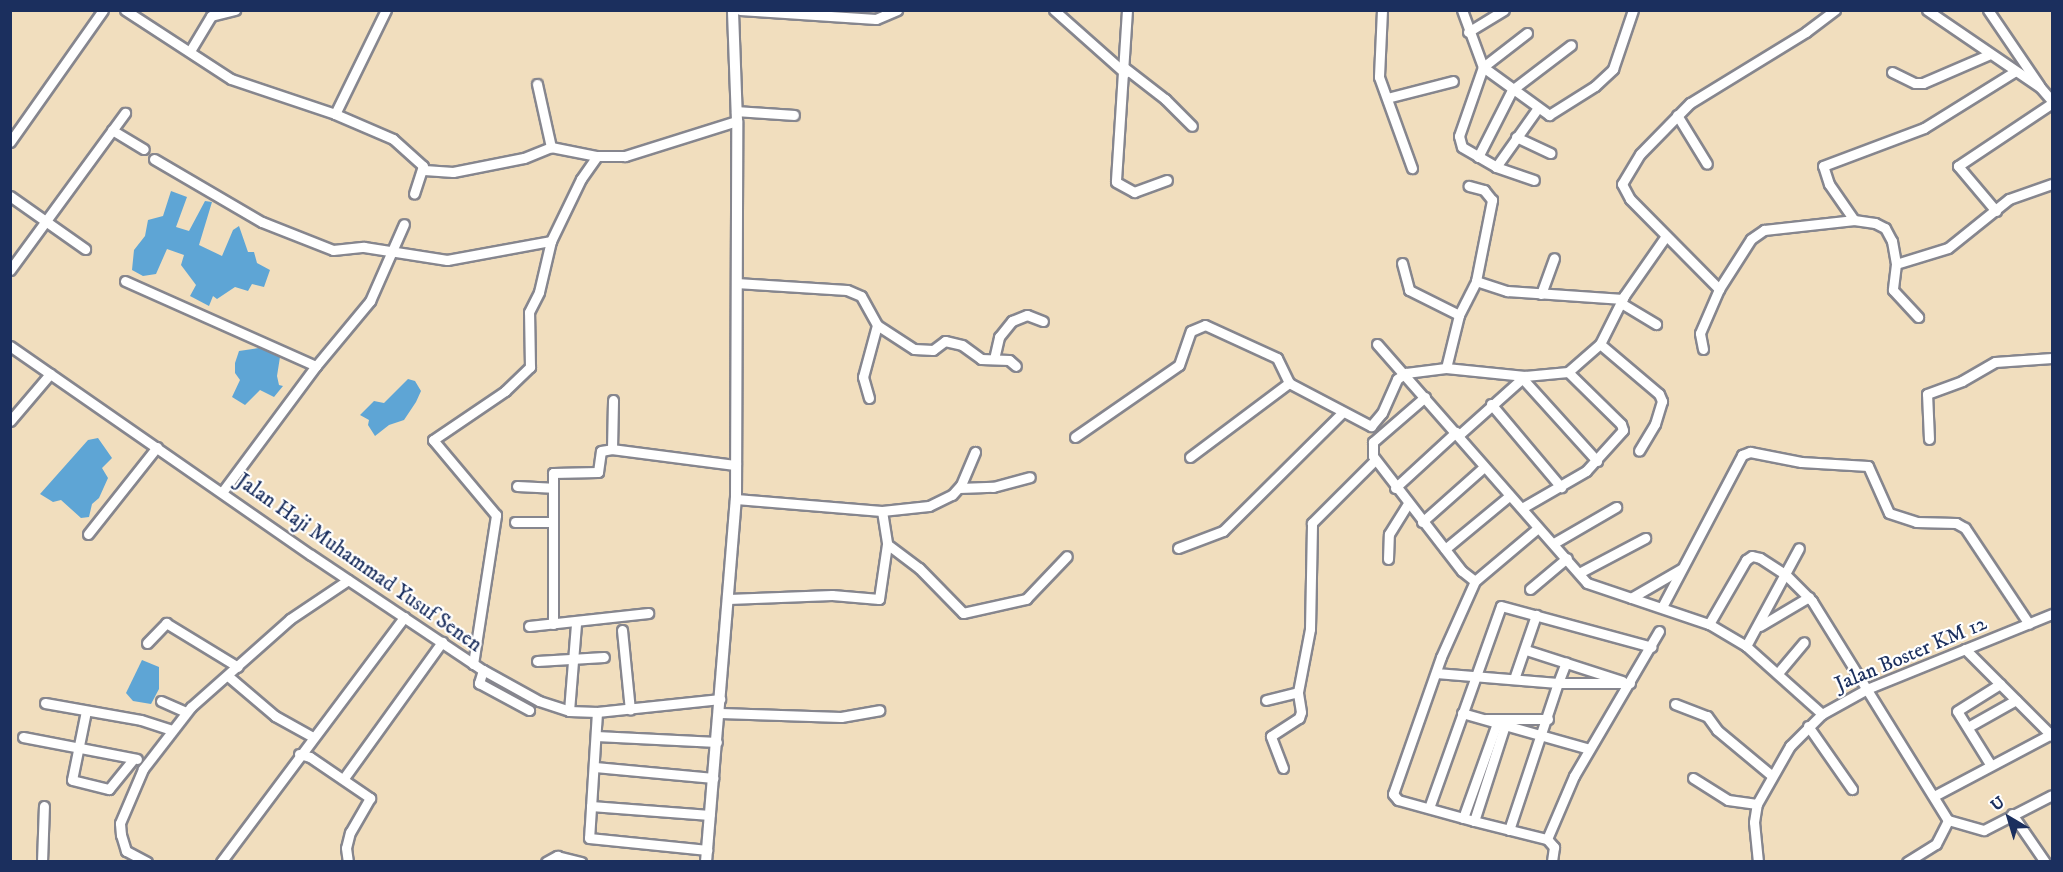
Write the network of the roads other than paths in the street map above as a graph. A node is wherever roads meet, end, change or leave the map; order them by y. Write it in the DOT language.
graph roads {
  1 [pos="104,10"];
  2 [pos="125,10"];
  3 [pos="235,10"];
  4 [pos="387,10"];
  5 [pos="733,10"];
  6 [pos="741,10"];
  7 [pos="897,10"];
  8 [pos="1054,10"];
  9 [pos="1127,10"];
  10 [pos="1382,10"];
  11 [pos="1462,10"];
  12 [pos="1504,10"];
  13 [pos="1633,10"];
  14 [pos="1835,10"];
  15 [pos="1927,10"];
  16 [pos="1988,10"];
  17 [pos="211,13"];
  18 [pos="1468,32"];
  19 [pos="1527,33"];
  20 [pos="1571,45"];
  21 [pos="190,51"];
  22 [pos="1988,55"];
  23 [pos="1483,67"];
  24 [pos="1125,70"];
  25 [pos="1892,72"];
  26 [pos="2014,72"];
  27 [pos="1453,81"];
  28 [pos="537,84"];
  29 [pos="2040,87"];
  30 [pos="1512,90"];
  31 [pos="1387,98"];
  32 [pos="2052,102"];
  33 [pos="1537,109"];
  34 [pos="125,113"];
  35 [pos="335,114"];
  36 [pos="794,115"];
  37 [pos="1677,115"];
  38 [pos="736,116"];
  39 [pos="1192,126"];
  40 [pos="112,130"];
  41 [pos="1516,137"];
  42 [pos="10,142"];
  43 [pos="551,147"];
  44 [pos="144,149"];
  45 [pos="1550,153"];
  46 [pos="597,156"];
  47 [pos="1478,157"];
  48 [pos="154,159"];
  49 [pos="1707,164"];
  50 [pos="1496,167"];
  51 [pos="1412,168"];
  52 [pos="424,170"];
  53 [pos="1167,180"];
  54 [pos="1534,180"];
  55 [pos="2052,184"];
  56 [pos="1469,186"];
  57 [pos="414,194"];
  58 [pos="12,201"];
  59 [pos="1996,211"];
  60 [pos="1854,220"];
  61 [pos="46,221"];
  62 [pos="404,224"];
  63 [pos="1665,236"];
  64 [pos="550,241"];
  65 [pos="85,249"];
  66 [pos="392,252"];
  67 [pos="1554,258"];
  68 [pos="1402,263"];
  69 [pos="1896,264"];
  70 [pos="10,270"];
  71 [pos="125,281"];
  72 [pos="1476,281"];
  73 [pos="736,284"];
  74 [pos="1719,289"];
  75 [pos="1541,294"];
  76 [pos="1622,301"];
  77 [pos="1459,315"];
  78 [pos="1917,317"];
  79 [pos="1043,321"];
  80 [pos="1656,324"];
  81 [pos="877,325"];
  82 [pos="1377,344"];
  83 [pos="1600,344"];
  84 [pos="10,346"];
  85 [pos="1704,349"];
  86 [pos="2050,358"];
  87 [pos="994,359"];
  88 [pos="316,366"];
  89 [pos="1016,366"];
  90 [pos="1446,368"];
  91 [pos="2052,368"];
  92 [pos="1568,372"];
  93 [pos="1406,373"];
  94 [pos="50,374"];
  95 [pos="1523,377"];
  96 [pos="1289,383"];
  97 [pos="1425,397"];
  98 [pos="869,398"];
  99 [pos="613,400"];
  100 [pos="1491,404"];
  101 [pos="1342,413"];
  102 [pos="10,421"];
  103 [pos="1371,426"];
  104 [pos="1457,434"];
  105 [pos="1076,437"];
  106 [pos="1929,439"];
  107 [pos="1372,442"];
  108 [pos="157,447"];
  109 [pos="612,449"];
  110 [pos="1639,451"];
  111 [pos="975,453"];
  112 [pos="1190,457"];
  113 [pos="1375,459"];
  114 [pos="1597,461"];
  115 [pos="736,465"];
  116 [pos="1484,467"];
  117 [pos="1029,477"];
  118 [pos="517,486"];
  119 [pos="1561,487"];
  120 [pos="552,488"];
  121 [pos="958,488"];
  122 [pos="1395,488"];
  123 [pos="223,491"];
  124 [pos="1509,496"];
  125 [pos="736,499"];
  126 [pos="1408,504"];
  127 [pos="1616,507"];
  128 [pos="1522,508"];
  129 [pos="882,511"];
  130 [pos="515,522"];
  131 [pos="551,522"];
  132 [pos="1422,522"];
  133 [pos="1538,528"];
  134 [pos="88,534"];
  135 [pos="1645,538"];
  136 [pos="1554,543"];
  137 [pos="887,544"];
  138 [pos="1178,548"];
  139 [pos="1799,548"];
  140 [pos="1445,549"];
  141 [pos="1067,556"];
  142 [pos="1567,558"];
  143 [pos="1388,559"];
  144 [pos="1682,568"];
  145 [pos="1579,573"];
  146 [pos="1786,575"];
  147 [pos="348,580"];
  148 [pos="1475,581"];
  149 [pos="1530,589"];
  150 [pos="1809,597"];
  151 [pos="1631,598"];
  152 [pos="728,599"];
  153 [pos="1662,607"];
  154 [pos="648,613"];
  155 [pos="2052,614"];
  156 [pos="1536,615"];
  157 [pos="404,617"];
  158 [pos="553,624"];
  159 [pos="576,624"];
  160 [pos="1709,624"];
  161 [pos="2030,624"];
  162 [pos="529,626"];
  163 [pos="1758,627"];
  164 [pos="622,630"];
  165 [pos="1659,631"];
  166 [pos="442,642"];
  167 [pos="1804,642"];
  168 [pos="147,643"];
  169 [pos="1746,646"];
  170 [pos="1652,647"];
  171 [pos="1965,649"];
  172 [pos="1526,650"];
  173 [pos="604,657"];
  174 [pos="573,659"];
  175 [pos="537,661"];
  176 [pos="1566,662"];
  177 [pos="473,664"];
  178 [pos="238,667"];
  179 [pos="483,670"];
  180 [pos="1436,673"];
  181 [pos="1778,673"];
  182 [pos="228,676"];
  183 [pos="1474,677"];
  184 [pos="1514,679"];
  185 [pos="1626,682"];
  186 [pos="1558,683"];
  187 [pos="2000,684"];
  188 [pos="1867,689"];
  189 [pos="1298,692"];
  190 [pos="720,699"];
  191 [pos="1266,700"];
  192 [pos="2016,700"];
  193 [pos="161,701"];
  194 [pos="45,703"];
  195 [pos="1675,704"];
  196 [pos="529,710"];
  197 [pos="630,710"];
  198 [pos="879,710"];
  199 [pos="86,711"];
  200 [pos="569,711"];
  201 [pos="186,712"];
  202 [pos="597,712"];
  203 [pos="720,713"];
  204 [pos="1462,713"];
  205 [pos="1822,714"];
  206 [pos="1486,719"];
  207 [pos="1548,719"];
  208 [pos="1501,724"];
  209 [pos="1808,726"];
  210 [pos="1968,727"];
  211 [pos="171,730"];
  212 [pos="2052,735"];
  213 [pos="311,736"];
  214 [pos="596,736"];
  215 [pos="23,737"];
  216 [pos="1543,737"];
  217 [pos="717,742"];
  218 [pos="78,748"];
  219 [pos="1589,749"];
  220 [pos="299,754"];
  221 [pos="133,759"];
  222 [pos="148,762"];
  223 [pos="1990,764"];
  224 [pos="595,767"];
  225 [pos="1283,768"];
  226 [pos="1771,775"];
  227 [pos="344,778"];
  228 [pos="713,778"];
  229 [pos="1693,778"];
  230 [pos="1852,789"];
  231 [pos="1934,796"];
  232 [pos="2048,797"];
  233 [pos="1757,804"];
  234 [pos="44,806"];
  235 [pos="591,806"];
  236 [pos="1429,808"];
  237 [pos="2052,808"];
  238 [pos="2012,814"];
  239 [pos="710,815"];
  240 [pos="1463,818"];
  241 [pos="1948,820"];
  242 [pos="1474,821"];
  243 [pos="1509,830"];
  244 [pos="1547,839"];
  245 [pos="707,856"];
  246 [pos="42,861"];
  247 [pos="147,861"];
  248 [pos="221,861"];
  249 [pos="348,861"];
  250 [pos="546,861"];
  251 [pos="581,861"];
  252 [pos="1552,861"];
  253 [pos="1758,861"];
  254 [pos="1907,861"];
  255 [pos="2045,861"];
  1 -- 42 [label="street"];
  2 -- 21 [label="street"];
  3 -- 17 [label="street"];
  4 -- 35 [label="street"];
  5 -- 38 [label="street"];
  6 -- 7 [label="street"];
  8 -- 24 [label="street"];
  9 -- 24 [label="street"];
  10 -- 31 [label="street"];
  11 -- 18 [label="street"];
  12 -- 18 [label="street"];
  13 -- 33 [label="street"];
  14 -- 37 [label="street"];
  15 -- 22 [label="street"];
  16 -- 29 [label="street"];
  17 -- 21 [label="street"];
  18 -- 23 [label="street"];
  19 -- 23 [label="street"];
  20 -- 30 [label="street"];
  21 -- 35 [label="street"];
  22 -- 25 [label="street"];
  22 -- 26 [label="street"];
  23 -- 30 [label="street"];
  23 -- 47 [label="street"];
  24 -- 39 [label="street"];
  24 -- 53 [label="street"];
  26 -- 29 [label="street"];
  26 -- 60 [label="street"];
  27 -- 31 [label="street"];
  28 -- 43 [label="street"];
  29 -- 32 [label="street"];
  30 -- 33 [label="street"];
  30 -- 47 [label="street"];
  31 -- 51 [label="street"];
  32 -- 59 [label="street"];
  33 -- 41 [label="street"];
  34 -- 40 [label="street"];
  35 -- 52 [label="street"];
  36 -- 38 [label="street"];
  37 -- 49 [label="street"];
  37 -- 63 [label="street"];
  38 -- 46 [label="street"];
  38 -- 73 [label="street"];
  40 -- 44 [label="street"];
  40 -- 61 [label="street"];
  41 -- 45 [label="street"];
  41 -- 50 [label="street"];
  43 -- 46 [label="street"];
  43 -- 52 [label="street"];
  46 -- 64 [label="street"];
  47 -- 50 [label="street"];
  48 -- 66 [label="street"];
  50 -- 54 [label="street"];
  52 -- 57 [label="street"];
  55 -- 59 [label="street"];
  56 -- 72 [label="street"];
  58 -- 61 [label="street"];
  59 -- 69 [label="street"];
  60 -- 69 [label="street"];
  60 -- 74 [label="street"];
  61 -- 65 [label="street"];
  61 -- 70 [label="street"];
  62 -- 66 [label="street"];
  63 -- 74 [label="street"];
  63 -- 76 [label="street"];
  64 -- 66 [label="street"];
  64 -- 177 [label="street"];
  66 -- 88 [label="street"];
  67 -- 75 [label="street"];
  68 -- 77 [label="street"];
  69 -- 78 [label="street"];
  71 -- 88 [label="street"];
  72 -- 75 [label="street"];
  72 -- 77 [label="street"];
  73 -- 81 [label="street"];
  73 -- 115 [label="street"];
  74 -- 85 [label="street"];
  75 -- 76 [label="street"];
  76 -- 80 [label="street"];
  76 -- 83 [label="street"];
  77 -- 90 [label="street"];
  79 -- 87 [label="street"];
  81 -- 87 [label="street"];
  81 -- 98 [label="street"];
  82 -- 93 [label="street"];
  83 -- 92 [label="street"];
  83 -- 110 [label="street"];
  84 -- 94 [label="street, Jalan Haji Muhammad Yusuf Senen"];
  86 -- 91 [label="street"];
  86 -- 106 [label="street"];
  87 -- 89 [label="street"];
  88 -- 123 [label="street"];
  90 -- 93 [label="street"];
  90 -- 95 [label="street"];
  92 -- 95 [label="street"];
  92 -- 114 [label="street"];
  93 -- 97 [label="street"];
  93 -- 103 [label="street"];
  94 -- 102 [label="street"];
  94 -- 108 [label="street, Jalan Haji Muhammad Yusuf Senen"];
  95 -- 100 [label="street"];
  95 -- 114 [label="street"];
  96 -- 101 [label="street"];
  96 -- 105 [label="street"];
  96 -- 112 [label="street"];
  97 -- 104 [label="street"];
  97 -- 107 [label="street"];
  99 -- 109 [label="street"];
  100 -- 104 [label="street"];
  100 -- 119 [label="street"];
  101 -- 103 [label="street"];
  101 -- 138 [label="street"];
  103 -- 107 [label="street"];
  104 -- 116 [label="street"];
  104 -- 122 [label="street"];
  107 -- 113 [label="street"];
  108 -- 123 [label="street, Jalan Haji Muhammad Yusuf Senen"];
  108 -- 134 [label="street"];
  109 -- 115 [label="street"];
  109 -- 120 [label="street"];
  111 -- 121 [label="street"];
  113 -- 122 [label="street"];
  113 -- 189 [label="street"];
  114 -- 119 [label="street"];
  115 -- 125 [label="street"];
  116 -- 124 [label="street"];
  116 -- 132 [label="street"];
  117 -- 121 [label="street"];
  118 -- 120 [label="street"];
  119 -- 128 [label="street"];
  120 -- 131 [label="street"];
  121 -- 129 [label="street"];
  122 -- 126 [label="street"];
  123 -- 147 [label="street, Jalan Haji Muhammad Yusuf Senen"];
  124 -- 128 [label="street"];
  124 -- 140 [label="street"];
  125 -- 129 [label="street"];
  125 -- 152 [label="street"];
  126 -- 132 [label="street"];
  126 -- 143 [label="street"];
  127 -- 136 [label="street"];
  128 -- 133 [label="street"];
  129 -- 137 [label="street"];
  130 -- 131 [label="street"];
  131 -- 158 [label="street"];
  132 -- 140 [label="street"];
  133 -- 136 [label="street"];
  133 -- 148 [label="street"];
  135 -- 145 [label="street"];
  136 -- 142 [label="street"];
  137 -- 141 [label="street"];
  137 -- 152 [label="street"];
  139 -- 146 [label="street"];
  140 -- 148 [label="street"];
  142 -- 145 [label="street"];
  142 -- 149 [label="street"];
  144 -- 151 [label="street"];
  144 -- 153 [label="street"];
  144 -- 161 [label="street"];
  145 -- 151 [label="street"];
  146 -- 150 [label="street"];
  146 -- 160 [label="street"];
  146 -- 163 [label="street"];
  147 -- 157 [label="street, Jalan Haji Muhammad Yusuf Senen"];
  147 -- 178 [label="street"];
  148 -- 180 [label="street"];
  150 -- 163 [label="street"];
  150 -- 188 [label="street"];
  151 -- 153 [label="street"];
  152 -- 190 [label="street"];
  153 -- 160 [label="street"];
  154 -- 159 [label="street"];
  155 -- 161 [label="street, Jalan Boster KM 12"];
  156 -- 170 [label="street"];
  156 -- 172 [label="street"];
  156 -- 183 [label="street"];
  157 -- 166 [label="street, Jalan Haji Muhammad Yusuf Senen"];
  157 -- 213 [label="street"];
  158 -- 159 [label="street"];
  158 -- 162 [label="street"];
  159 -- 174 [label="street"];
  160 -- 169 [label="street"];
  161 -- 171 [label="street, Jalan Boster KM 12"];
  163 -- 169 [label="street"];
  164 -- 197 [label="street"];
  165 -- 170 [label="street"];
  166 -- 177 [label="street, Jalan Haji Muhammad Yusuf Senen"];
  166 -- 227 [label="street"];
  167 -- 181 [label="street"];
  168 -- 178 [label="street"];
  169 -- 181 [label="street"];
  170 -- 185 [label="street"];
  171 -- 187 [label="street"];
  171 -- 188 [label="street, Jalan Boster KM 12"];
  172 -- 176 [label="street"];
  172 -- 184 [label="street"];
  173 -- 174 [label="street"];
  174 -- 175 [label="street"];
  174 -- 200 [label="street"];
  176 -- 185 [label="street"];
  176 -- 186 [label="street"];
  177 -- 179 [label="street, Jalan Haji Muhammad Yusuf Senen"];
  178 -- 182 [label="street"];
  179 -- 196 [label="street"];
  179 -- 200 [label="street, Jalan Haji Muhammad Yusuf Senen"];
  180 -- 183 [label="street"];
  180 -- 236 [label="street"];
  181 -- 205 [label="street"];
  182 -- 201 [label="street"];
  182 -- 213 [label="street"];
  183 -- 184 [label="street"];
  183 -- 204 [label="street"];
  184 -- 186 [label="street"];
  185 -- 186 [label="street"];
  185 -- 219 [label="street"];
  186 -- 207 [label="street"];
  187 -- 192 [label="street"];
  187 -- 210 [label="street"];
  188 -- 205 [label="street, Jalan Boster KM 12"];
  188 -- 231 [label="street"];
  189 -- 191 [label="street"];
  189 -- 225 [label="street"];
  190 -- 197 [label="street, Jalan Haji Muhammad Yusuf Senen"];
  190 -- 203 [label="street"];
  192 -- 210 [label="street"];
  192 -- 212 [label="street"];
  193 -- 201 [label="street"];
  194 -- 199 [label="street"];
  195 -- 226 [label="street"];
  197 -- 202 [label="street, Jalan Haji Muhammad Yusuf Senen"];
  198 -- 203 [label="street"];
  199 -- 211 [label="street"];
  199 -- 218 [label="street"];
  200 -- 202 [label="street, Jalan Haji Muhammad Yusuf Senen"];
  201 -- 211 [label="street"];
  202 -- 214 [label="street"];
  203 -- 217 [label="street"];
  204 -- 206 [label="street"];
  204 -- 236 [label="street"];
  205 -- 209 [label="street, Jalan Boster KM 12"];
  206 -- 207 [label="street"];
  206 -- 208 [label="street"];
  207 -- 216 [label="street"];
  208 -- 216 [label="street"];
  208 -- 240 [label="street"];
  208 -- 242 [label="street"];
  209 -- 226 [label="street, Jalan Boster KM 12"];
  209 -- 230 [label="street"];
  210 -- 223 [label="street"];
  211 -- 222 [label="street"];
  212 -- 223 [label="street"];
  213 -- 220 [label="street"];
  214 -- 217 [label="street"];
  214 -- 224 [label="street"];
  215 -- 218 [label="street"];
  216 -- 219 [label="street"];
  216 -- 243 [label="street"];
  217 -- 228 [label="street"];
  218 -- 221 [label="street"];
  218 -- 221 [label="street"];
  219 -- 244 [label="street"];
  220 -- 227 [label="street"];
  220 -- 248 [label="street"];
  221 -- 222 [label="street"];
  222 -- 247 [label="street"];
  223 -- 231 [label="street"];
  224 -- 228 [label="street"];
  224 -- 235 [label="street"];
  226 -- 233 [label="street, Jalan Boster KM 12"];
  227 -- 249 [label="street"];
  228 -- 239 [label="street"];
  229 -- 233 [label="street"];
  231 -- 241 [label="street"];
  232 -- 237 [label="street"];
  232 -- 238 [label="street"];
  233 -- 253 [label="street, Jalan Boster KM 12"];
  234 -- 246 [label="street"];
  235 -- 239 [label="street"];
  235 -- 245 [label="street"];
  236 -- 240 [label="street"];
  238 -- 241 [label="street"];
  238 -- 255 [label="street"];
  239 -- 245 [label="street"];
  240 -- 242 [label="street"];
  241 -- 254 [label="street"];
  242 -- 243 [label="street"];
  243 -- 244 [label="street"];
  244 -- 252 [label="street"];
  250 -- 251 [label="street"];
}
